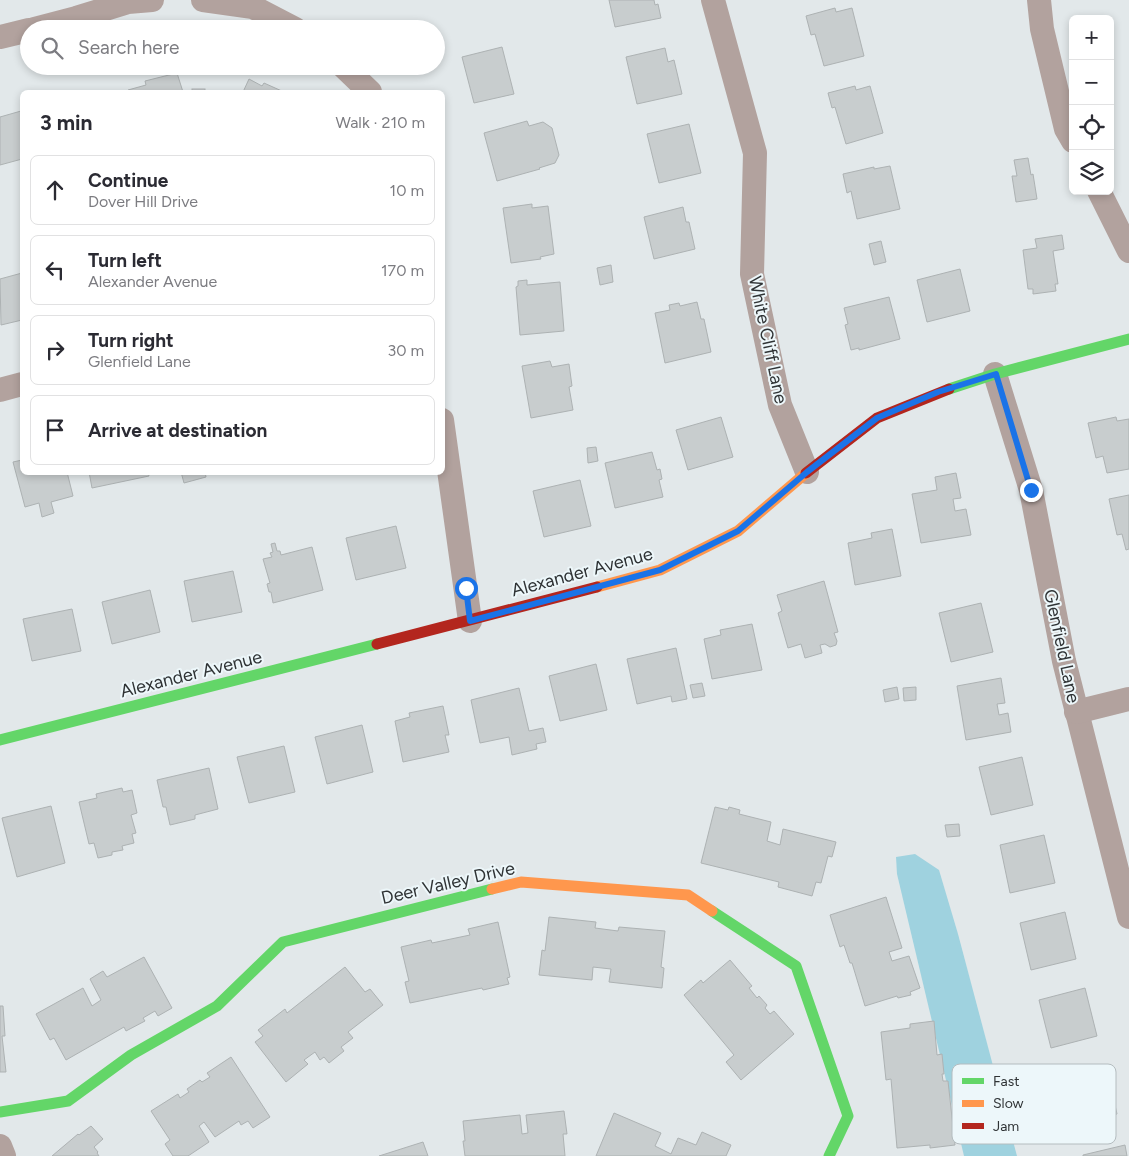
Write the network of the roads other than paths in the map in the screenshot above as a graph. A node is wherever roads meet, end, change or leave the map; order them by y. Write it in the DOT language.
graph roads {
  1 [pos="152,0"];
  2 [pos="203,0"];
  3 [pos="713,0"];
  4 [pos="1039,0"];
  5 [pos="68,20"];
  6 [pos="278,20"];
  7 [pos="20,32"];
  8 [pos="0,37"];
  9 [pos="352,75"];
  10 [pos="368,90"];
  11 [pos="1069,135"];
  12 [pos="1101,195"];
  13 [pos="1129,251"];
  14 [pos="1129,339"];
  15 [pos="996,374"];
  16 [pos="20,385"];
  17 [pos="0,390"];
  18 [pos="445,442"];
  19 [pos="807,472"];
  20 [pos="470,621"];
  21 [pos="1129,699"];
  22 [pos="1076,712"];
  23 [pos="0,740"];
  24 [pos="1129,917"];
  25 [pos="0,1112"];
  26 [pos="0,1146"];
  27 [pos="4,1156"];
  28 [pos="829,1156"];
  1 -- 5 [label="street"];
  2 -- 6 [label="street"];
  3 -- 19 [label="street, White Cliff Lane"];
  4 -- 11 [label="street"];
  7 -- 8 [label="street"];
  9 -- 10 [label="street"];
  12 -- 13 [label="street"];
  14 -- 15 [label="street, Alexander Avenue"];
  15 -- 19 [label="street, Alexander Avenue"];
  15 -- 22 [label="street, Glenfield Lane"];
  16 -- 17 [label="street"];
  18 -- 20 [label="street"];
  19 -- 20 [label="street, Alexander Avenue"];
  20 -- 23 [label="street, Alexander Avenue"];
  21 -- 22 [label="street"];
  22 -- 24 [label="street, Glenfield Lane"];
  25 -- 28 [label="street, Deer Valley Drive"];
  26 -- 27 [label="street"];
}
